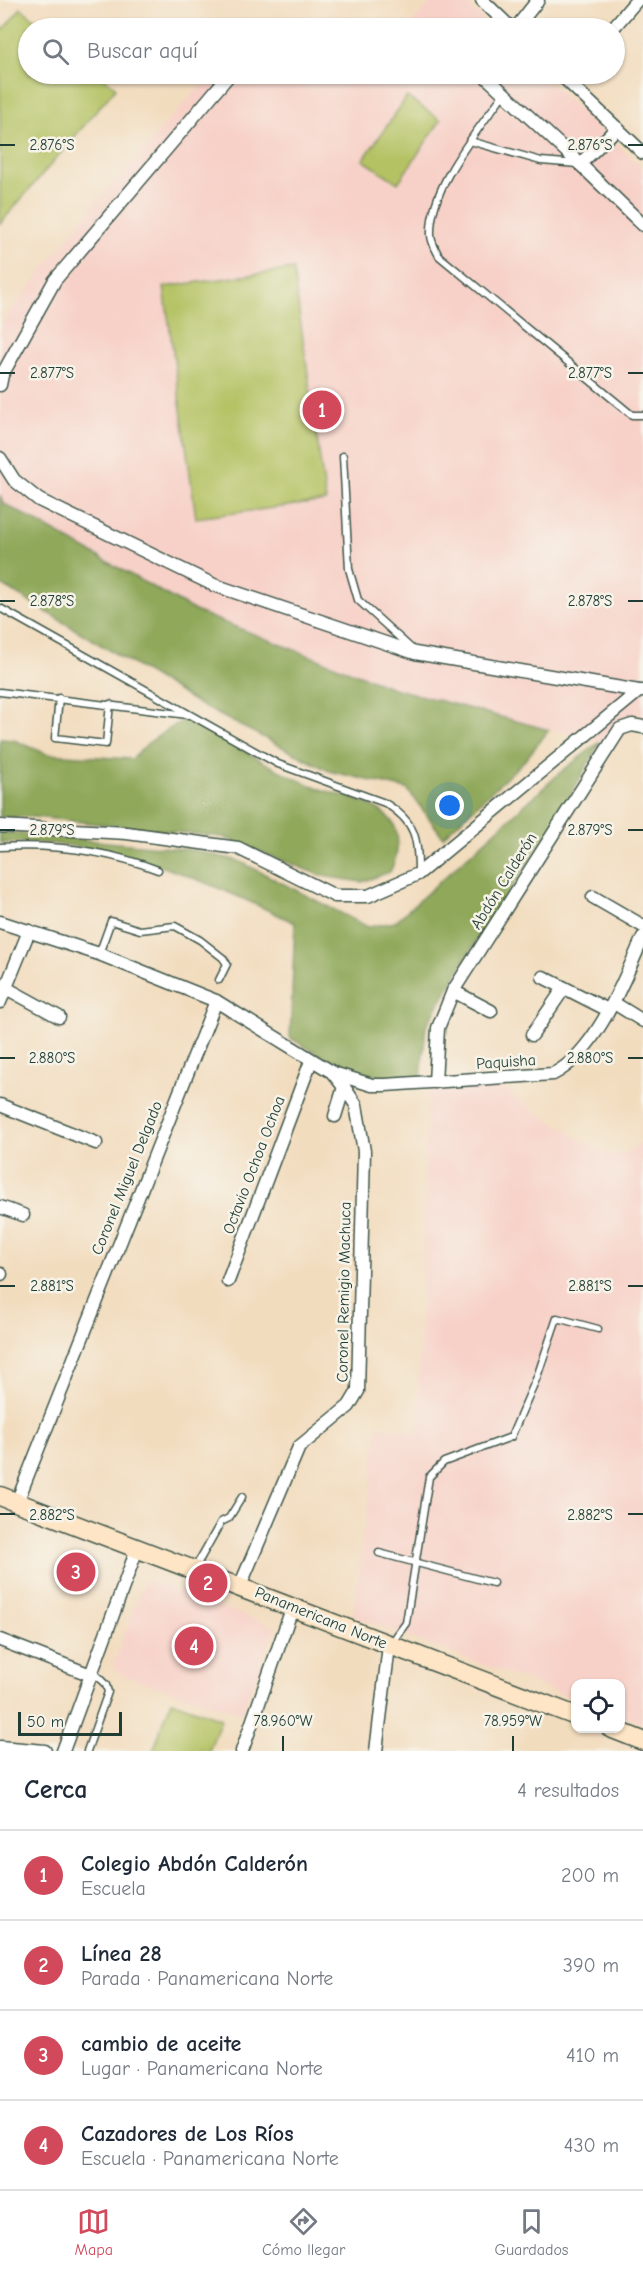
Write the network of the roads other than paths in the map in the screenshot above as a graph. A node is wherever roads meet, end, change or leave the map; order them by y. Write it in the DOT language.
graph roads {
  1 [pos="483,0"];
  2 [pos="538,0"];
  3 [pos="634,4"];
  4 [pos="643,13"];
  5 [pos="503,18"];
  6 [pos="523,18"];
  7 [pos="622,18"];
  8 [pos="222,84"];
  9 [pos="495,84"];
  10 [pos="575,84"];
  11 [pos="505,92"];
  12 [pos="617,128"];
  13 [pos="470,141"];
  14 [pos="643,153"];
  15 [pos="580,164"];
  16 [pos="643,225"];
  17 [pos="0,385"];
  18 [pos="643,415"];
  19 [pos="343,456"];
  20 [pos="0,458"];
  21 [pos="0,608"];
  22 [pos="415,653"];
  23 [pos="641,691"];
  24 [pos="0,692"];
  25 [pos="59,698"];
  26 [pos="110,704"];
  27 [pos="194,716"];
  28 [pos="643,727"];
  29 [pos="0,826"];
  30 [pos="0,847"];
  31 [pos="158,870"];
  32 [pos="418,874"];
  33 [pos="593,897"];
  34 [pos="0,922"];
  35 [pos="643,926"];
  36 [pos="29,931"];
  37 [pos="643,937"];
  38 [pos="99,954"];
  39 [pos="543,977"];
  40 [pos="219,980"];
  41 [pos="6,988"];
  42 [pos="564,988"];
  43 [pos="453,991"];
  44 [pos="216,1000"];
  45 [pos="0,1002"];
  46 [pos="611,1006"];
  47 [pos="491,1011"];
  48 [pos="59,1017"];
  49 [pos="643,1021"];
  50 [pos="532,1035"];
  51 [pos="311,1061"];
  52 [pos="332,1072"];
  53 [pos="435,1082"];
  54 [pos="344,1088"];
  55 [pos="0,1105"];
  56 [pos="335,1116"];
  57 [pos="96,1143"];
  58 [pos="0,1207"];
  59 [pos="23,1215"];
  60 [pos="228,1281"];
  61 [pos="598,1329"];
  62 [pos="242,1497"];
  63 [pos="8,1499"];
  64 [pos="137,1549"];
  65 [pos="380,1553"];
  66 [pos="416,1563"];
  67 [pos="194,1569"];
  68 [pos="493,1583"];
  69 [pos="240,1586"];
  70 [pos="293,1606"];
  71 [pos="0,1640"];
  72 [pos="389,1646"];
  73 [pos="92,1673"];
  74 [pos="571,1714"];
  75 [pos="623,1733"];
  76 [pos="643,1741"];
  77 [pos="0,1747"];
  78 [pos="45,1751"];
  79 [pos="63,1751"];
  80 [pos="87,1751"];
  81 [pos="242,1751"];
  82 [pos="376,1751"];
  1 -- 5 [label="street"];
  2 -- 6 [label="street"];
  3 -- 4 [label="street"];
  3 -- 7 [label="street"];
  8 -- 17 [label="street"];
  9 -- 11 [label="street"];
  10 -- 12 [label="street"];
  11 -- 13 [label="lane"];
  11 -- 15 [label="street"];
  12 -- 14 [label="street"];
  12 -- 15 [label="street"];
  13 -- 15 [label="lane"];
  13 -- 18 [label="lane"];
  15 -- 16 [label="street"];
  19 -- 22 [label="lane"];
  20 -- 22 [label="street"];
  21 -- 27 [label="lane"];
  22 -- 23 [label="street"];
  23 -- 32 [label="street"];
  24 -- 25 [label="lane"];
  25 -- 26 [label="lane"];
  25 -- 26 [label="lane"];
  26 -- 27 [label="lane"];
  27 -- 32 [label="lane"];
  28 -- 43 [label="street, Abdón Calderón"];
  29 -- 32 [label="street"];
  30 -- 31 [label="lane"];
  33 -- 35 [label="street"];
  34 -- 36 [label="street"];
  36 -- 38 [label="street"];
  36 -- 41 [label="street"];
  37 -- 46 [label="street, Paquisha"];
  38 -- 40 [label="lane"];
  38 -- 44 [label="street"];
  39 -- 42 [label="street"];
  41 -- 45 [label="street"];
  41 -- 48 [label="street"];
  42 -- 46 [label="street"];
  42 -- 50 [label="street"];
  43 -- 47 [label="street"];
  43 -- 53 [label="street, Abdón Calderón"];
  44 -- 51 [label="street"];
  44 -- 63 [label="street, Coronel Miguel Delgado"];
  46 -- 49 [label="street"];
  46 -- 53 [label="street, Paquisha"];
  51 -- 52 [label="street"];
  51 -- 60 [label="street, Octavio Ochoa Ochoa"];
  52 -- 53 [label="street, Paquisha"];
  52 -- 54 [label="street"];
  54 -- 56 [label="street"];
  54 -- 69 [label="street, Coronel Remigio Machuca"];
  55 -- 57 [label="street"];
  58 -- 59 [label="street"];
  61 -- 66 [label="lane"];
  62 -- 67 [label="lane"];
  63 -- 64 [label="main road, Panamericana Norte"];
  64 -- 67 [label="main road, Panamericana Norte"];
  64 -- 73 [label="street"];
  65 -- 66 [label="lane"];
  66 -- 68 [label="lane"];
  66 -- 72 [label="lane"];
  67 -- 69 [label="main road, Panamericana Norte"];
  69 -- 70 [label="main road, Panamericana Norte"];
  70 -- 72 [label="main road, Panamericana Norte"];
  70 -- 81 [label="street"];
  71 -- 73 [label="street"];
  72 -- 74 [label="main road, Panamericana Norte"];
  72 -- 82 [label="street"];
  73 -- 79 [label="street"];
  73 -- 80 [label="lane"];
  75 -- 76 [label="main road"];
  77 -- 78 [label="street"];
}
